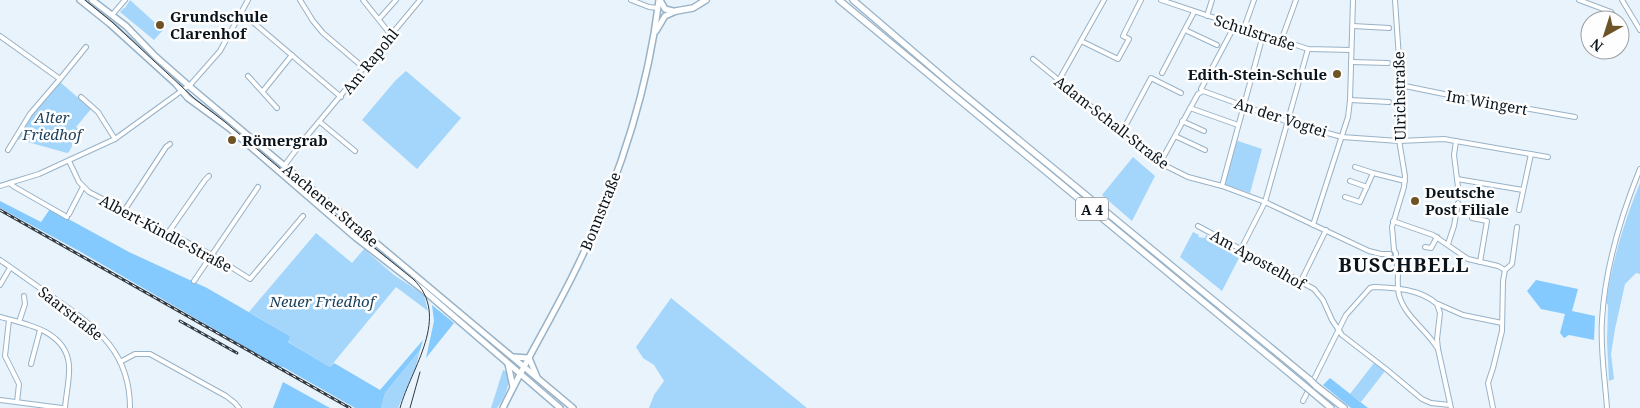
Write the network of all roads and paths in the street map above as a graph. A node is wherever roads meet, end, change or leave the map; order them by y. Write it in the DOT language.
graph roads {
  1 [pos="80,0"];
  2 [pos="92,0"];
  3 [pos="125,0"];
  4 [pos="248,0"];
  5 [pos="300,0"];
  6 [pos="364,0"];
  7 [pos="396,0"];
  8 [pos="420,0"];
  9 [pos="631,0"];
  10 [pos="659,0"];
  11 [pos="706,0"];
  12 [pos="839,0"];
  13 [pos="853,0"];
  14 [pos="1104,0"];
  15 [pos="1141,0"];
  16 [pos="1161,0"];
  17 [pos="1212,0"];
  18 [pos="1254,0"];
  19 [pos="1296,0"];
  20 [pos="1353,0"];
  21 [pos="1395,0"];
  22 [pos="1579,0"];
  23 [pos="1622,0"];
  24 [pos="1168,1"];
  25 [pos="658,8"];
  26 [pos="1606,10"];
  27 [pos="676,11"];
  28 [pos="241,12"];
  29 [pos="1194,12"];
  30 [pos="111,15"];
  31 [pos="1207,16"];
  32 [pos="379,19"];
  33 [pos="1235,25"];
  34 [pos="1353,26"];
  35 [pos="1244,28"];
  36 [pos="1389,28"];
  37 [pos="1185,30"];
  38 [pos="1640,30"];
  39 [pos="391,34"];
  40 [pos="653,35"];
  41 [pos="1262,35"];
  42 [pos="0,36"];
  43 [pos="1081,41"];
  44 [pos="1281,41"];
  45 [pos="1217,45"];
  46 [pos="86,47"];
  47 [pos="1308,49"];
  48 [pos="1351,50"];
  49 [pos="292,55"];
  50 [pos="1033,58"];
  51 [pos="1351,62"];
  52 [pos="1388,63"];
  53 [pos="364,68"];
  54 [pos="1162,74"];
  55 [pos="248,76"];
  56 [pos="60,79"];
  57 [pos="1059,80"];
  58 [pos="1400,85"];
  59 [pos="189,86"];
  60 [pos="1201,89"];
  61 [pos="182,91"];
  62 [pos="263,91"];
  63 [pos="1181,94"];
  64 [pos="81,97"];
  65 [pos="341,97"];
  66 [pos="1350,100"];
  67 [pos="1389,102"];
  68 [pos="1243,105"];
  69 [pos="277,108"];
  70 [pos="1190,108"];
  71 [pos="1575,117"];
  72 [pos="1182,121"];
  73 [pos="1287,121"];
  74 [pos="320,122"];
  75 [pos="1238,125"];
  76 [pos="1122,132"];
  77 [pos="1204,132"];
  78 [pos="1175,136"];
  79 [pos="1342,137"];
  80 [pos="115,139"];
  81 [pos="1399,141"];
  82 [pos="1456,141"];
  83 [pos="170,144"];
  84 [pos="8,150"];
  85 [pos="1206,150"];
  86 [pos="355,151"];
  87 [pos="1531,154"];
  88 [pos="1548,157"];
  89 [pos="69,162"];
  90 [pos="1160,163"];
  91 [pos="273,166"];
  92 [pos="284,166"];
  93 [pos="1355,167"];
  94 [pos="1640,169"];
  95 [pos="1373,173"];
  96 [pos="282,174"];
  97 [pos="210,176"];
  98 [pos="1457,179"];
  99 [pos="1350,181"];
  100 [pos="1405,181"];
  101 [pos="10,183"];
  102 [pos="0,186"];
  103 [pos="1222,186"];
  104 [pos="83,187"];
  105 [pos="1367,187"];
  106 [pos="1458,187"];
  107 [pos="258,188"];
  108 [pos="1523,190"];
  109 [pos="1345,197"];
  110 [pos="1265,202"];
  111 [pos="1458,203"];
  112 [pos="1519,210"];
  113 [pos="124,211"];
  114 [pos="303,216"];
  115 [pos="1472,218"];
  116 [pos="1393,221"];
  117 [pos="1198,226"];
  118 [pos="1313,226"];
  119 [pos="1517,227"];
  120 [pos="1326,230"];
  121 [pos="168,233"];
  122 [pos="364,233"];
  123 [pos="352,235"];
  124 [pos="1436,237"];
  125 [pos="1448,244"];
  126 [pos="1425,247"];
  127 [pos="1241,249"];
  128 [pos="1394,250"];
  129 [pos="1390,254"];
  130 [pos="212,255"];
  131 [pos="1394,257"];
  132 [pos="1466,257"];
  133 [pos="0,260"];
  134 [pos="1480,262"];
  135 [pos="1463,263"];
  136 [pos="10,268"];
  137 [pos="1505,270"];
  138 [pos="194,281"];
  139 [pos="1301,281"];
  140 [pos="0,285"];
  141 [pos="1398,288"];
  142 [pos="24,296"];
  143 [pos="1437,304"];
  144 [pos="0,317"];
  145 [pos="9,320"];
  146 [pos="19,322"];
  147 [pos="1502,323"];
  148 [pos="40,330"];
  149 [pos="1339,330"];
  150 [pos="1437,335"];
  151 [pos="1431,338"];
  152 [pos="1438,349"];
  153 [pos="513,357"];
  154 [pos="529,358"];
  155 [pos="120,362"];
  156 [pos="31,364"];
  157 [pos="508,364"];
  158 [pos="524,367"];
  159 [pos="520,374"];
  160 [pos="537,378"];
  161 [pos="514,387"];
  162 [pos="0,400"];
  163 [pos="1303,401"];
  164 [pos="17,402"];
  165 [pos="1450,406"];
  166 [pos="61,408"];
  167 [pos="130,408"];
  168 [pos="239,408"];
  169 [pos="503,408"];
  170 [pos="560,408"];
  171 [pos="572,408"];
  172 [pos="1331,408"];
  173 [pos="1344,408"];
  174 [pos="1493,408"];
  175 [pos="1607,408"];
  1 -- 61 [label="main road, Aachener Straße"];
  2 -- 30 [label="main road, Aachener Straße"];
  3 -- 30 [label="street"];
  4 -- 28 [label="street"];
  5 -- 53 [label="street"];
  6 -- 32 [label="street"];
  7 -- 32 [label="street"];
  8 -- 39 [label="street, Am Rapohl"];
  9 -- 25 [label="street"];
  10 -- 25 [label="main road, Bonnstraße"];
  10 -- 27 [label="main road"];
  11 -- 27 [label="highway"];
  12 -- 172 [label="highway, A 4, bridge"];
  13 -- 173 [label="highway, A 4, bridge"];
  14 -- 43 [label="street"];
  15 -- 43 [label="street"];
  16 -- 24 [label="street, Schulstraße"];
  17 -- 31 [label="street"];
  18 -- 35 [label="street"];
  19 -- 44 [label="street"];
  20 -- 34 [label="street"];
  21 -- 58 [label="street, Ulrichstraße"];
  22 -- 26 [label="street"];
  23 -- 38 [label="street"];
  24 -- 29 [label="street, Schulstraße"];
  25 -- 40 [label="main road, Bonnstraße"];
  27 -- 40 [label="main road"];
  28 -- 49 [label="street"];
  28 -- 59 [label="street"];
  29 -- 31 [label="street, Schulstraße"];
  29 -- 37 [label="street"];
  30 -- 59 [label="main road, Aachener Straße"];
  31 -- 33 [label="street, Schulstraße"];
  32 -- 39 [label="street"];
  33 -- 35 [label="street, Schulstraße"];
  33 -- 60 [label="street"];
  34 -- 36 [label="street"];
  34 -- 48 [label="street"];
  35 -- 41 [label="street, Schulstraße"];
  37 -- 45 [label="street"];
  37 -- 54 [label="street"];
  39 -- 53 [label="street, Am Rapohl"];
  40 -- 154 [label="main road, Bonnstraße"];
  41 -- 44 [label="street, Schulstraße"];
  41 -- 68 [label="street"];
  42 -- 56 [label="street"];
  43 -- 57 [label="street"];
  44 -- 47 [label="street, Schulstraße"];
  46 -- 56 [label="street"];
  47 -- 48 [label="street, Schulstraße"];
  47 -- 73 [label="street"];
  48 -- 51 [label="street"];
  49 -- 62 [label="street"];
  49 -- 65 [label="street"];
  50 -- 57 [label="street, Adam-Schall-Straße"];
  51 -- 52 [label="street"];
  51 -- 66 [label="street"];
  53 -- 65 [label="street, Am Rapohl"];
  55 -- 62 [label="street"];
  56 -- 84 [label="street"];
  57 -- 76 [label="street, Adam-Schall-Straße"];
  58 -- 71 [label="street, Im Wingert"];
  58 -- 81 [label="street, Ulrichstraße"];
  59 -- 61 [label="street"];
  59 -- 92 [label="main road, Aachener Straße"];
  61 -- 80 [label="street"];
  61 -- 91 [label="main road, Aachener Straße"];
  62 -- 69 [label="street"];
  63 -- 76 [label="street"];
  64 -- 80 [label="street"];
  65 -- 74 [label="street, Am Rapohl"];
  66 -- 67 [label="street"];
  66 -- 79 [label="street"];
  68 -- 70 [label="street, An der Vogtei"];
  68 -- 73 [label="street, An der Vogtei"];
  68 -- 75 [label="street"];
  70 -- 72 [label="street, An der Vogtei"];
  70 -- 75 [label="street"];
  72 -- 77 [label="street"];
  72 -- 78 [label="street, An der Vogtei"];
  73 -- 79 [label="street, An der Vogtei"];
  73 -- 110 [label="street"];
  74 -- 86 [label="street"];
  74 -- 92 [label="street, Am Rapohl"];
  75 -- 103 [label="street"];
  76 -- 90 [label="street, Adam-Schall-Straße"];
  78 -- 85 [label="street"];
  78 -- 90 [label="street, An der Vogtei"];
  79 -- 81 [label="street, An der Vogtei"];
  79 -- 118 [label="street"];
  80 -- 89 [label="street"];
  81 -- 82 [label="street, An der Vogtei"];
  81 -- 100 [label="street, Ulrichstraße"];
  82 -- 87 [label="street, An der Vogtei"];
  82 -- 98 [label="street"];
  83 -- 113 [label="street"];
  87 -- 88 [label="street, An der Vogtei"];
  87 -- 108 [label="street"];
  89 -- 101 [label="street"];
  89 -- 104 [label="street, Albert-Kindle-Straße"];
  90 -- 103 [label="street, Adam-Schall-Straße"];
  91 -- 92 [label="main road"];
  91 -- 96 [label="main road, Aachener Straße"];
  92 -- 96 [label="main road"];
  92 -- 122 [label="main road, Aachener Straße"];
  93 -- 95 [label="street"];
  94 -- 175 [label="street"];
  95 -- 100 [label="street"];
  95 -- 105 [label="street"];
  96 -- 123 [label="main road, Aachener Straße"];
  97 -- 121 [label="street"];
  98 -- 106 [label="street"];
  98 -- 108 [label="street"];
  99 -- 105 [label="street"];
  100 -- 116 [label="street, Ulrichstraße"];
  101 -- 102 [label="street"];
  101 -- 104 [label="street, Albert-Kindle-Straße"];
  103 -- 110 [label="street, Adam-Schall-Straße"];
  104 -- 113 [label="street, Albert-Kindle-Straße"];
  105 -- 109 [label="street"];
  107 -- 130 [label="street"];
  108 -- 112 [label="street"];
  110 -- 118 [label="street, Adam-Schall-Straße"];
  110 -- 127 [label="street"];
  111 -- 125 [label="street"];
  113 -- 121 [label="street, Albert-Kindle-Straße"];
  114 -- 130 [label="street, Albert-Kindle-Straße"];
  115 -- 134 [label="street"];
  116 -- 124 [label="street"];
  116 -- 128 [label="street, Ulrichstraße"];
  117 -- 127 [label="street, Am Apostelhof"];
  118 -- 120 [label="street, Adam-Schall-Straße"];
  119 -- 137 [label="street"];
  120 -- 129 [label="street, Adam-Schall-Straße"];
  120 -- 139 [label="street"];
  121 -- 130 [label="street, Albert-Kindle-Straße"];
  122 -- 123 [label="main road"];
  122 -- 153 [label="main road, Aachener Straße"];
  123 -- 157 [label="main road, Aachener Straße"];
  124 -- 125 [label="street"];
  124 -- 126 [label="street"];
  125 -- 132 [label="street"];
  127 -- 139 [label="street, Am Apostelhof"];
  128 -- 129 [label="street"];
  128 -- 131 [label="street"];
  129 -- 131 [label="street"];
  130 -- 138 [label="street"];
  131 -- 141 [label="street"];
  132 -- 134 [label="street"];
  132 -- 135 [label="street"];
  133 -- 136 [label="street, Saarstraße"];
  134 -- 137 [label="street"];
  136 -- 140 [label="street"];
  136 -- 155 [label="street, Saarstraße"];
  137 -- 147 [label="street"];
  139 -- 149 [label="street, Am Apostelhof"];
  141 -- 143 [label="street"];
  141 -- 149 [label="street"];
  141 -- 151 [label="street"];
  142 -- 146 [label="street"];
  143 -- 147 [label="street"];
  143 -- 150 [label="street"];
  144 -- 145 [label="street"];
  145 -- 146 [label="street"];
  145 -- 164 [label="street"];
  146 -- 148 [label="street"];
  147 -- 174 [label="street"];
  148 -- 156 [label="street"];
  148 -- 166 [label="street"];
  149 -- 163 [label="street"];
  149 -- 165 [label="street, Am Apostelhof"];
  150 -- 151 [label="street"];
  150 -- 152 [label="street"];
  151 -- 152 [label="street"];
  152 -- 165 [label="street"];
  153 -- 154 [label="main road"];
  153 -- 158 [label="main road, Aachener Straße"];
  154 -- 158 [label="main road, Bonnstraße"];
  154 -- 160 [label="main road"];
  155 -- 167 [label="street, Saarstraße"];
  155 -- 168 [label="street"];
  157 -- 159 [label="main road, Aachener Straße"];
  157 -- 161 [label="main road"];
  158 -- 159 [label="main road, Bonnstraße"];
  158 -- 160 [label="main road, Aachener Straße"];
  159 -- 161 [label="main road, Bonnstraße"];
  159 -- 170 [label="main road, Aachener Straße"];
  160 -- 171 [label="main road, Aachener Straße"];
  161 -- 169 [label="main road, Bonnstraße"];
  162 -- 164 [label="street"];
  164 -- 166 [label="street"];
}
